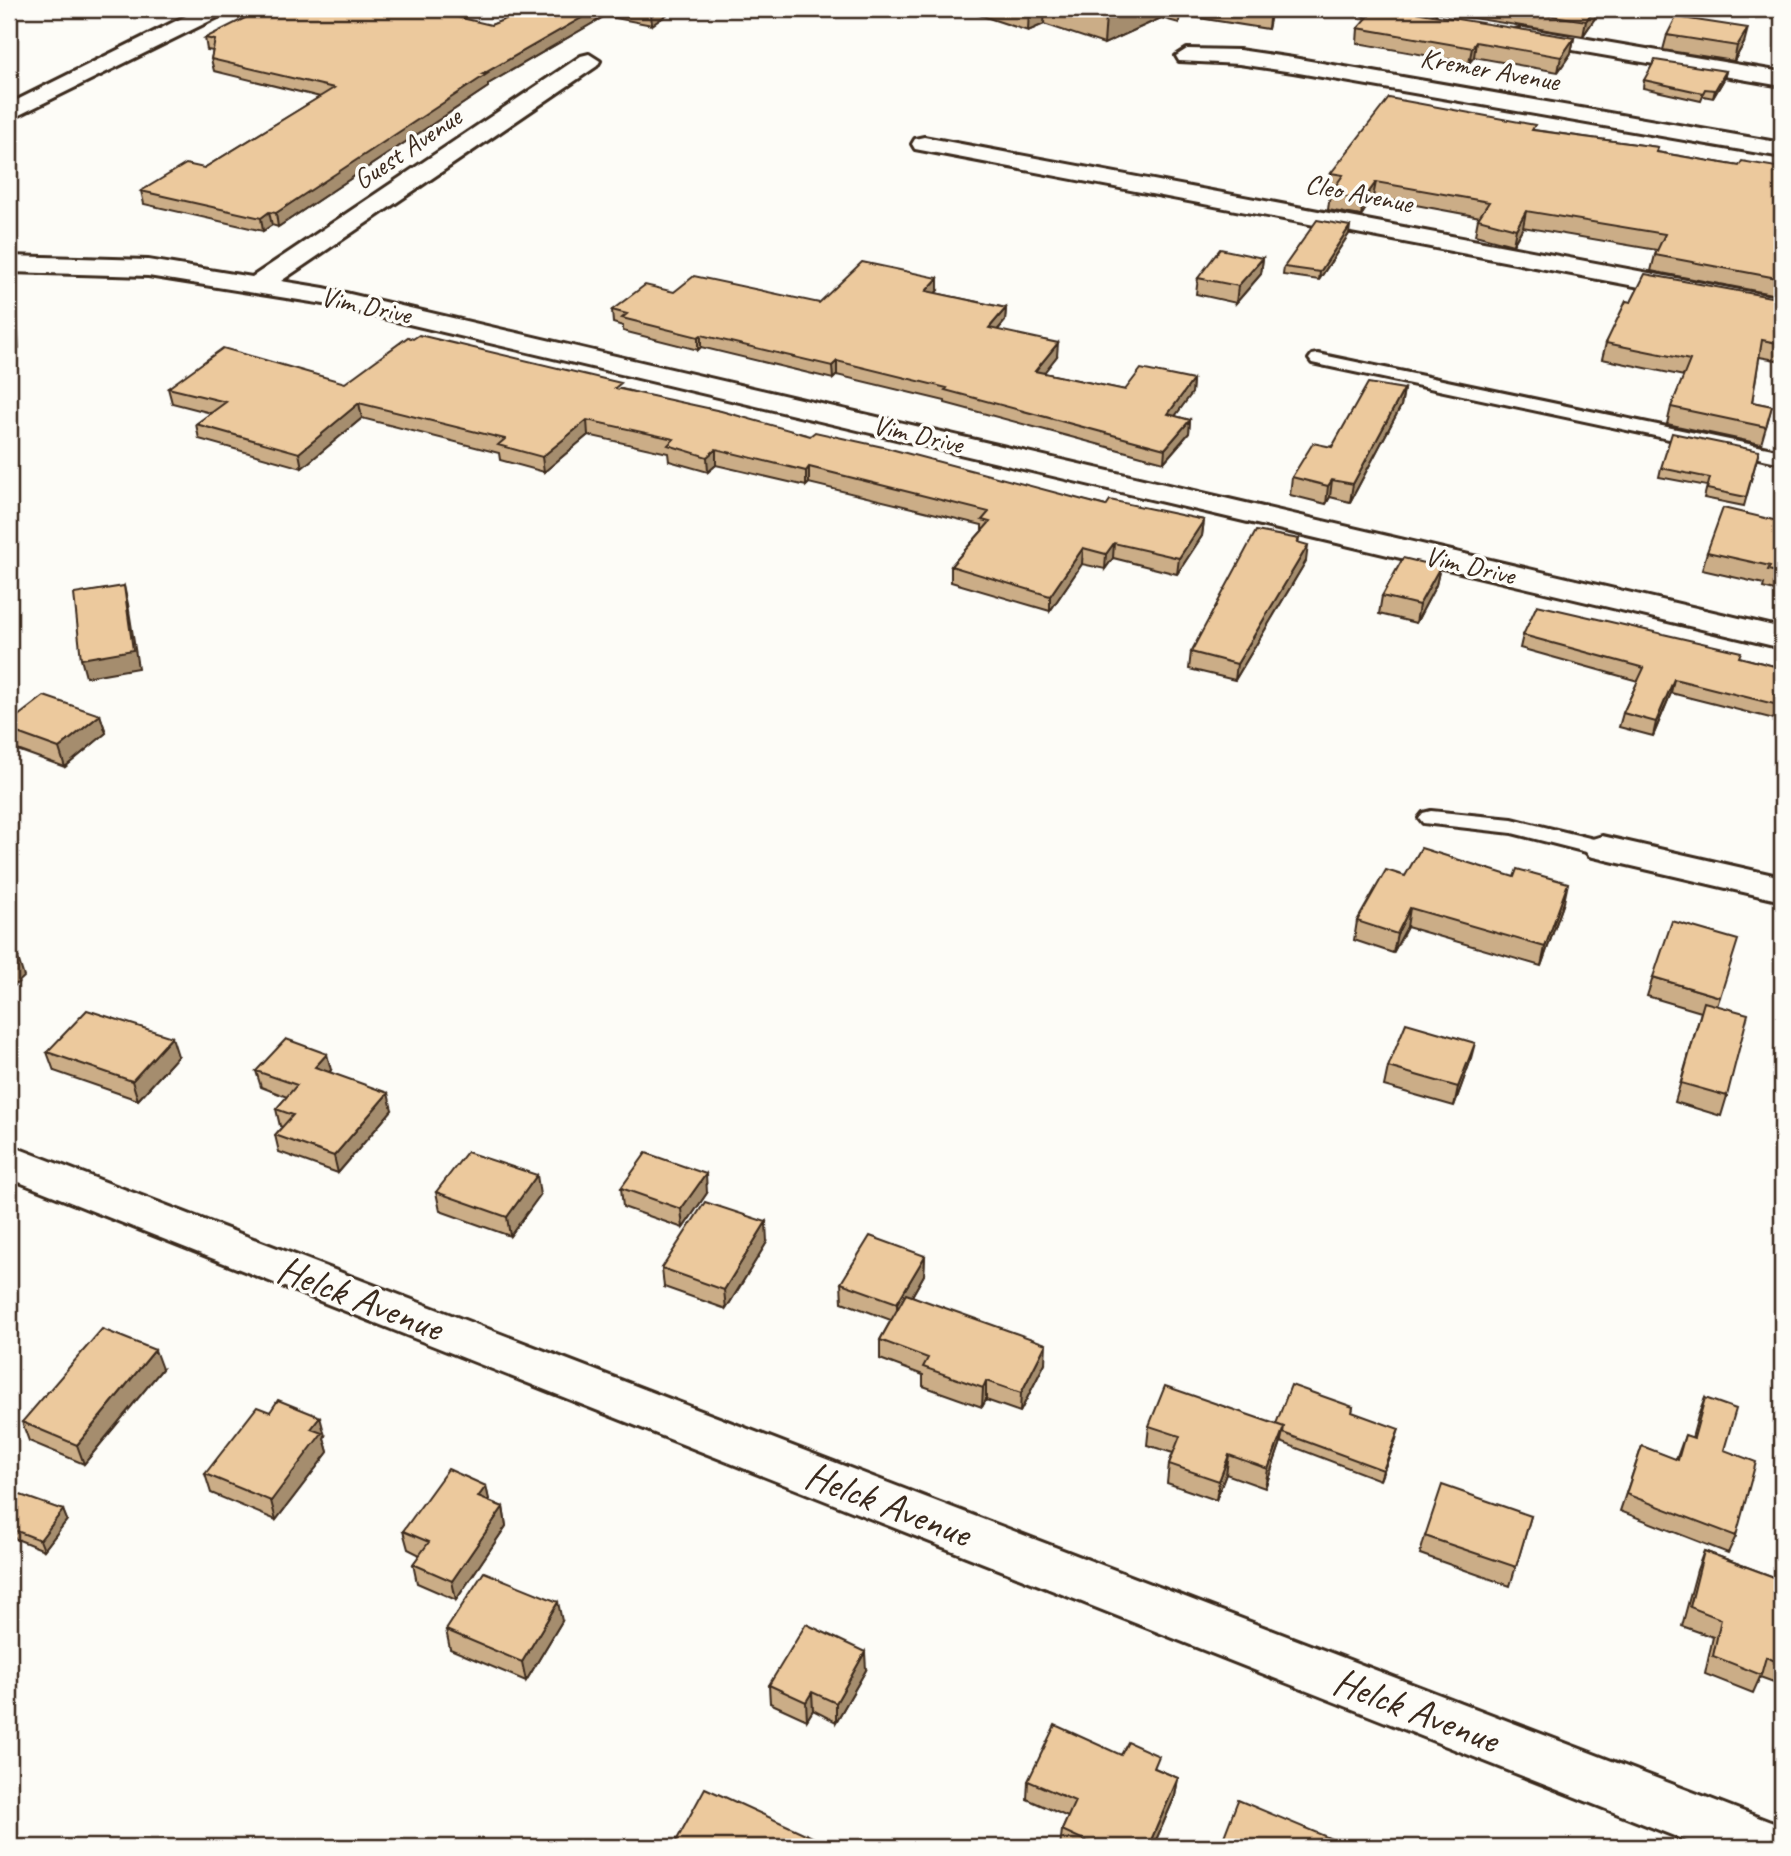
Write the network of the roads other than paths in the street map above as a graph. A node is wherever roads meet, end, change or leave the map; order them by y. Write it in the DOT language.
graph roads {
  1 [pos="216,9"];
  2 [pos="1366,9"];
  3 [pos="1441,21"];
  4 [pos="1496,31"];
  5 [pos="1187,56"];
  6 [pos="589,61"];
  7 [pos="1782,79"];
  8 [pos="9,86"];
  9 [pos="46,94"];
  10 [pos="9,113"];
  11 [pos="924,144"];
  12 [pos="1782,150"];
  13 [pos="9,264"];
  14 [pos="259,284"];
  15 [pos="1782,306"];
  16 [pos="1318,359"];
  17 [pos="1782,457"];
  18 [pos="1782,638"];
  19 [pos="1431,818"];
  20 [pos="1602,848"];
  21 [pos="1782,889"];
  22 [pos="9,1161"];
  23 [pos="1768,1847"];
  1 -- 9 [label="street"];
  2 -- 3 [label="street"];
  4 -- 7 [label="street"];
  5 -- 12 [label="street, Kremer Avenue"];
  6 -- 14 [label="street, Guest Avenue"];
  8 -- 9 [label="street"];
  9 -- 10 [label="street"];
  11 -- 15 [label="street, Cleo Avenue"];
  13 -- 14 [label="street, Vim Drive"];
  14 -- 18 [label="street, Vim Drive"];
  16 -- 17 [label="lane"];
  19 -- 20 [label="lane"];
  20 -- 21 [label="street"];
  22 -- 23 [label="street, Helck Avenue"];
}
